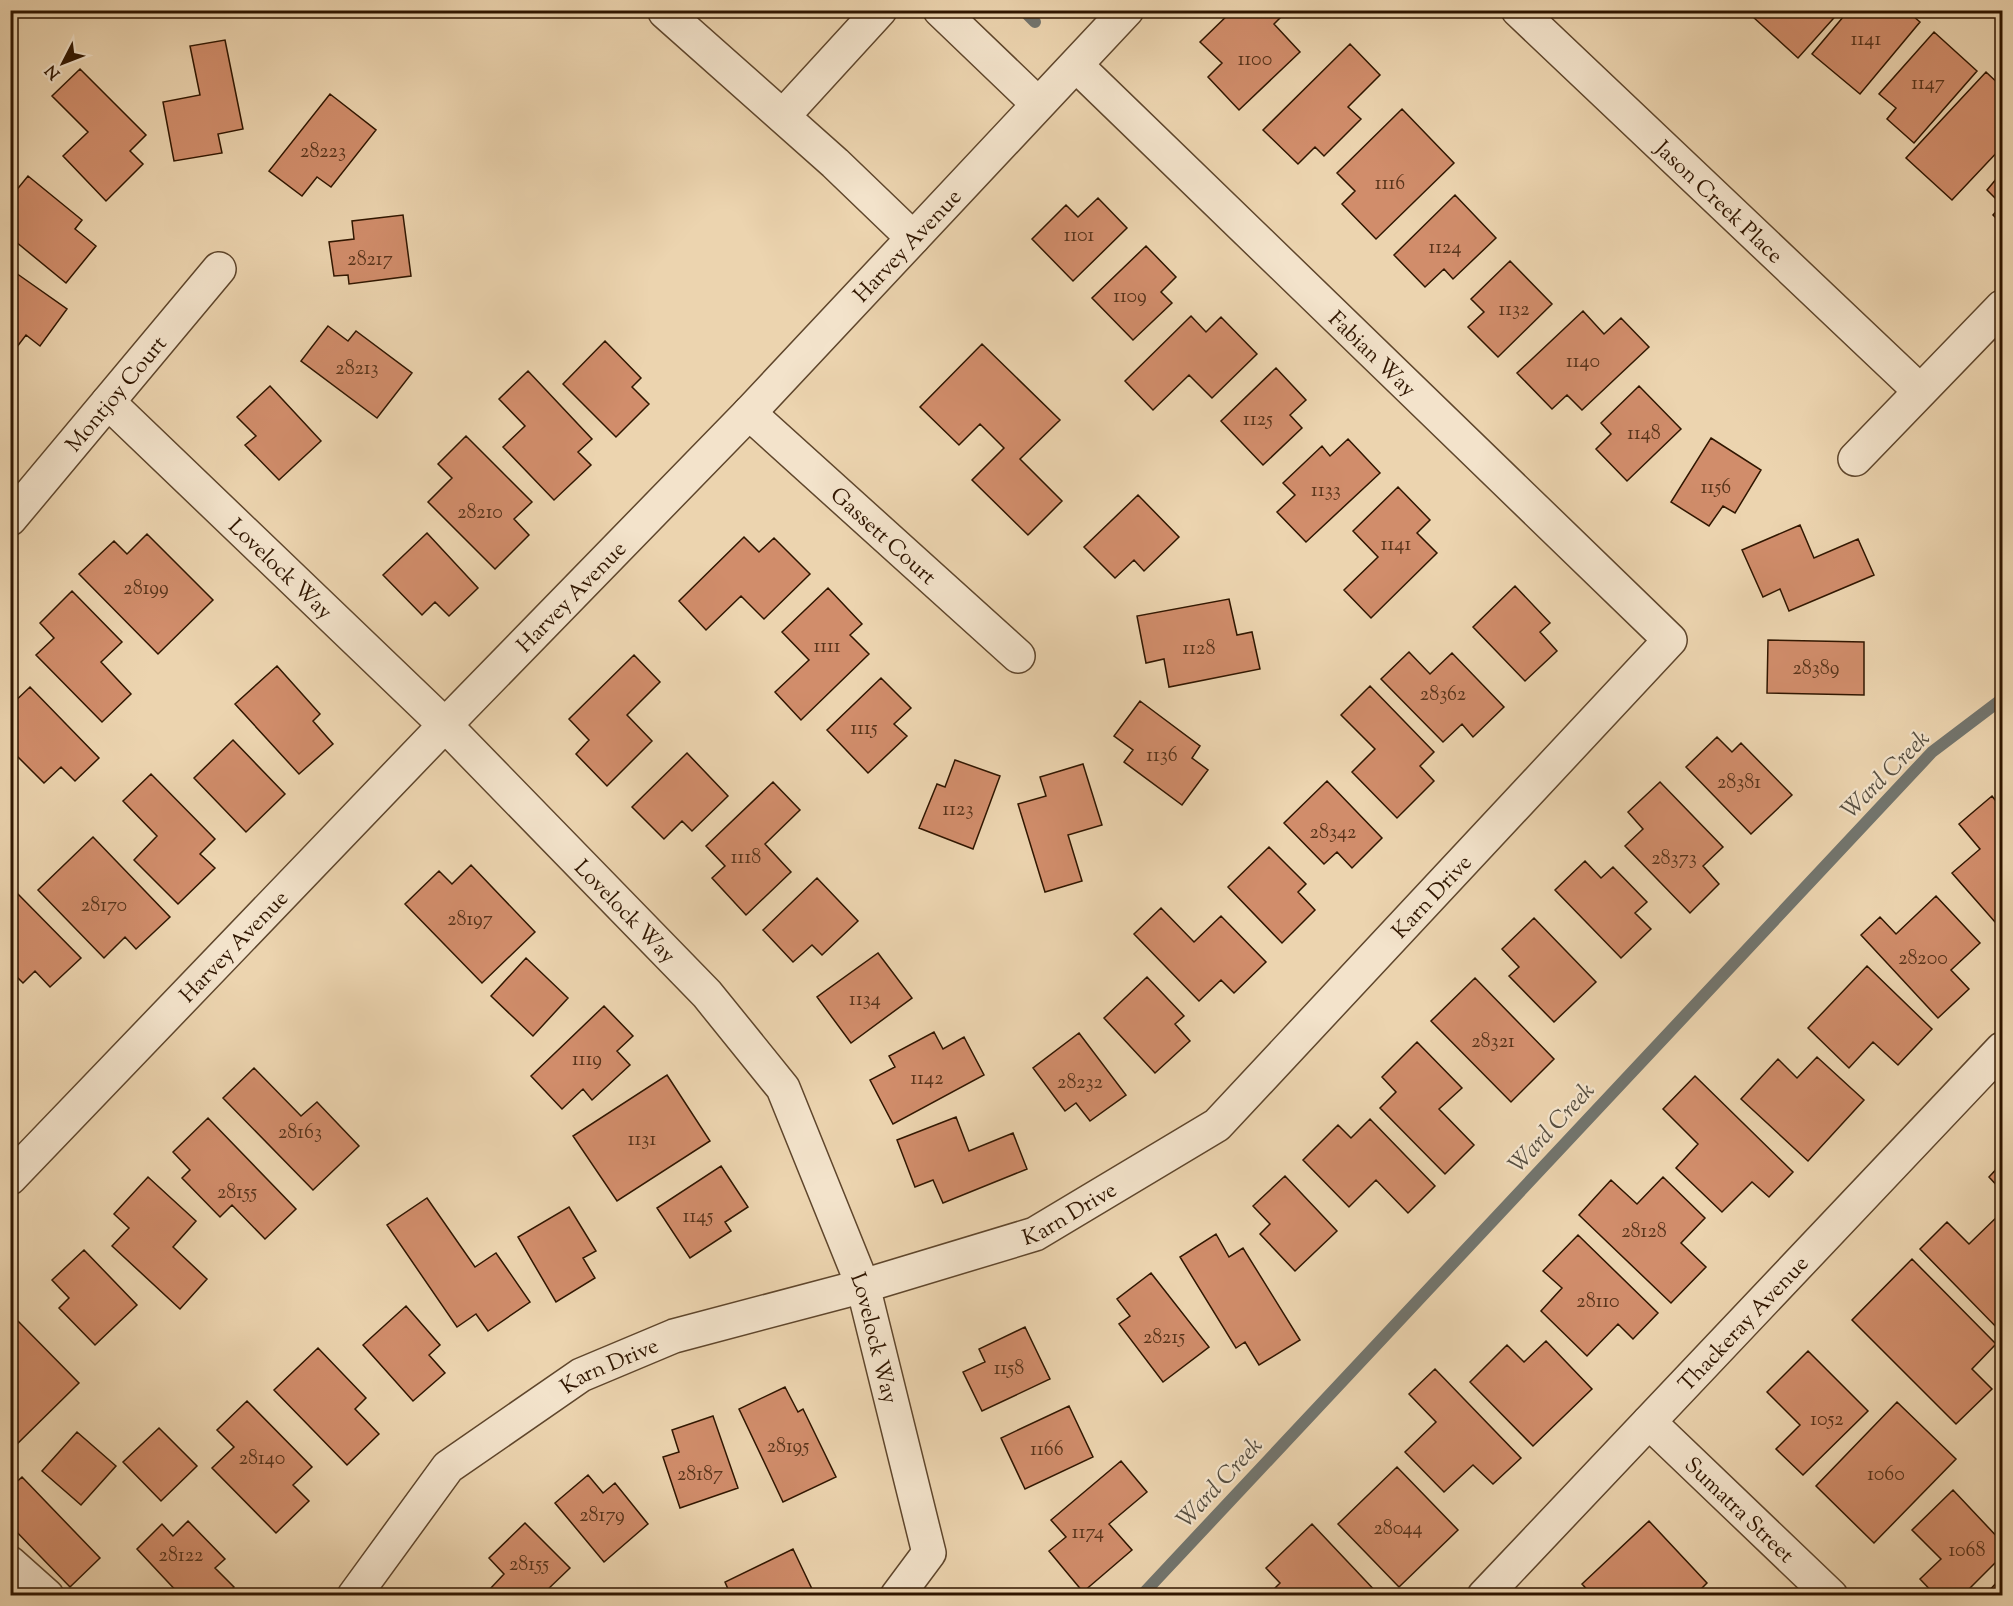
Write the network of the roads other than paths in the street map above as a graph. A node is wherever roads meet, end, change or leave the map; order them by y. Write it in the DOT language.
graph roads {
  1 [pos="880,10"];
  2 [pos="940,10"];
  3 [pos="1127,10"];
  4 [pos="1518,10"];
  5 [pos="665,12"];
  6 [pos="1077,66"];
  7 [pos="1038,104"];
  8 [pos="783,116"];
  9 [pos="913,238"];
  10 [pos="219,269"];
  11 [pos="2002,307"];
  12 [pos="1920,391"];
  13 [pos="108,402"];
  14 [pos="749,413"];
  15 [pos="1855,459"];
  16 [pos="10,519"];
  17 [pos="1670,640"];
  18 [pos="1018,656"];
  19 [pos="445,725"];
  20 [pos="2002,1049"];
  21 [pos="10,1178"];
  22 [pos="863,1287"];
  23 [pos="1649,1422"];
  24 [pos="10,1563"];
  25 [pos="47,1596"];
  26 [pos="354,1596"];
  27 [pos="897,1596"];
  28 [pos="1484,1596"];
  29 [pos="1831,1596"];
  1 -- 8 [label="street"];
  2 -- 7 [label="street"];
  3 -- 6 [label="street, Harvey Avenue"];
  4 -- 12 [label="street, Jason Creek Place"];
  5 -- 8 [label="street"];
  6 -- 7 [label="street, Harvey Avenue"];
  6 -- 17 [label="street, Fabian Way"];
  7 -- 9 [label="street, Harvey Avenue"];
  8 -- 9 [label="street"];
  9 -- 14 [label="street, Harvey Avenue"];
  10 -- 13 [label="street, Montjoy Court"];
  11 -- 12 [label="street"];
  12 -- 15 [label="street"];
  13 -- 16 [label="street, Montjoy Court"];
  13 -- 19 [label="street, Lovelock Way"];
  14 -- 18 [label="street, Gassett Court"];
  14 -- 19 [label="street, Harvey Avenue"];
  17 -- 22 [label="street, Karn Drive"];
  19 -- 21 [label="street, Harvey Avenue"];
  19 -- 22 [label="street, Lovelock Way"];
  20 -- 23 [label="street, Thackeray Avenue"];
  22 -- 26 [label="street, Karn Drive"];
  22 -- 27 [label="street, Lovelock Way"];
  23 -- 28 [label="street, Thackeray Avenue"];
  23 -- 29 [label="street, Sumatra Street"];
  24 -- 25 [label="street"];
}
